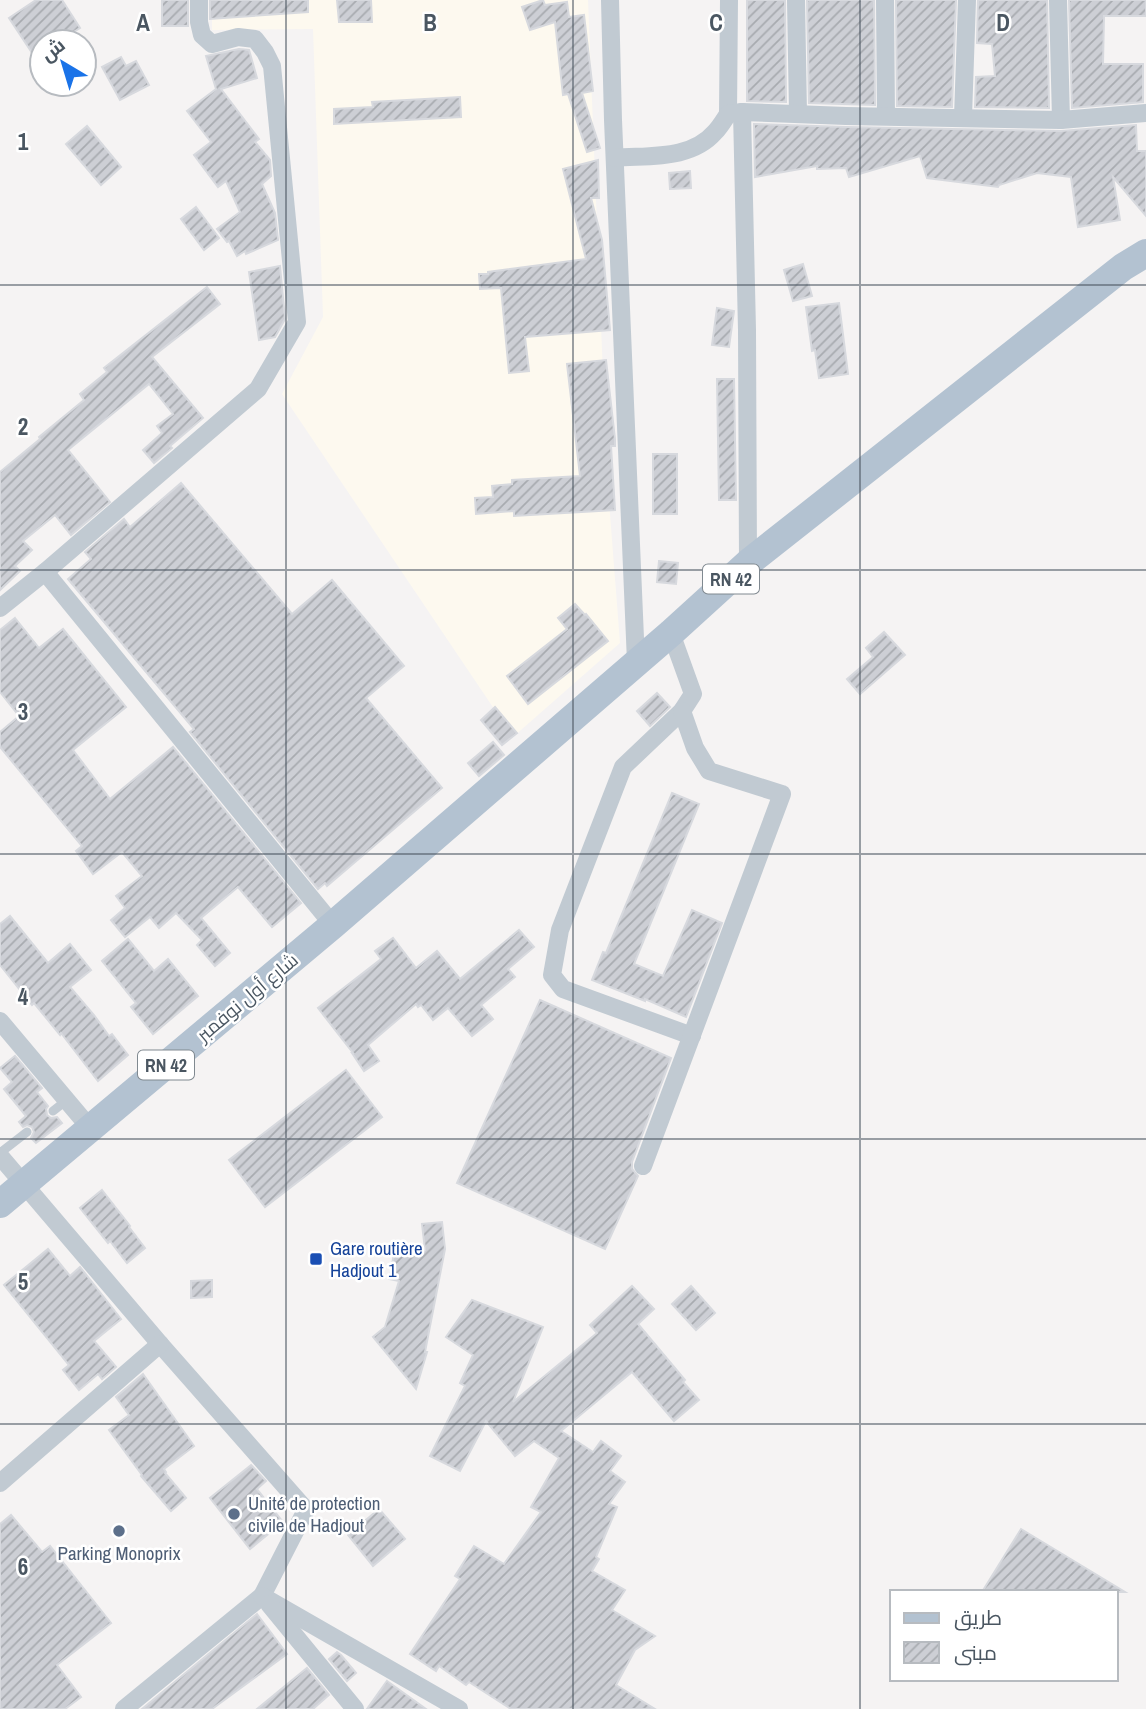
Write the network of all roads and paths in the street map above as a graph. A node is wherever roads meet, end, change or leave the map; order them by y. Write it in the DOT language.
graph roads {
  1 [pos="199,0"];
  2 [pos="610,0"];
  3 [pos="729,0"];
  4 [pos="796,0"];
  5 [pos="885,0"];
  6 [pos="967,0"];
  7 [pos="1058,0"];
  8 [pos="735,113"];
  9 [pos="798,113"];
  10 [pos="1146,113"];
  11 [pos="886,116"];
  12 [pos="963,117"];
  13 [pos="1061,120"];
  14 [pos="615,158"];
  15 [pos="1146,253"];
  16 [pos="748,563"];
  17 [pos="45,572"];
  18 [pos="0,608"];
  19 [pos="671,633"];
  20 [pos="636,662"];
  21 [pos="682,712"];
  22 [pos="333,925"];
  23 [pos="0,1021"];
  24 [pos="692,1035"];
  25 [pos="90,1128"];
  26 [pos="27,1132"];
  27 [pos="0,1154"];
  28 [pos="643,1166"];
  29 [pos="24,1184"];
  30 [pos="0,1204"];
  31 [pos="160,1344"];
  32 [pos="0,1482"];
  33 [pos="262,1596"];
  34 [pos="124,1709"];
  35 [pos="355,1709"];
  36 [pos="459,1709"];
  1 -- 17 [label="street"];
  2 -- 14 [label="street"];
  3 -- 8 [label="street"];
  4 -- 9 [label="street"];
  5 -- 11 [label="street"];
  6 -- 12 [label="street"];
  7 -- 13 [label="street"];
  8 -- 9 [label="street"];
  8 -- 14 [label="street"];
  8 -- 16 [label="street"];
  9 -- 11 [label="street"];
  10 -- 13 [label="street"];
  11 -- 12 [label="street"];
  12 -- 13 [label="street"];
  14 -- 20 [label="street"];
  15 -- 16 [label="main road, RN 42"];
  16 -- 19 [label="main road, RN 42"];
  17 -- 18 [label="street"];
  17 -- 22 [label="street"];
  19 -- 20 [label="main road, RN 42"];
  19 -- 21 [label="street"];
  20 -- 22 [label="main road, RN 42"];
  21 -- 24 [label="street"];
  21 -- 24 [label="street"];
  22 -- 25 [label="main road, شارع أول نوفمبر / RN 42"];
  23 -- 25 [label="street"];
  24 -- 28 [label="street"];
  25 -- 29 [label="main road, شارع أول نوفمبر / RN 42"];
  26 -- 27 [label="lane"];
  27 -- 29 [label="street"];
  29 -- 30 [label="main road, شارع أول نوفمبر / RN 42"];
  29 -- 31 [label="street"];
  31 -- 32 [label="street"];
  31 -- 33 [label="street"];
  33 -- 34 [label="street"];
  33 -- 35 [label="street"];
  33 -- 36 [label="street"];
}
